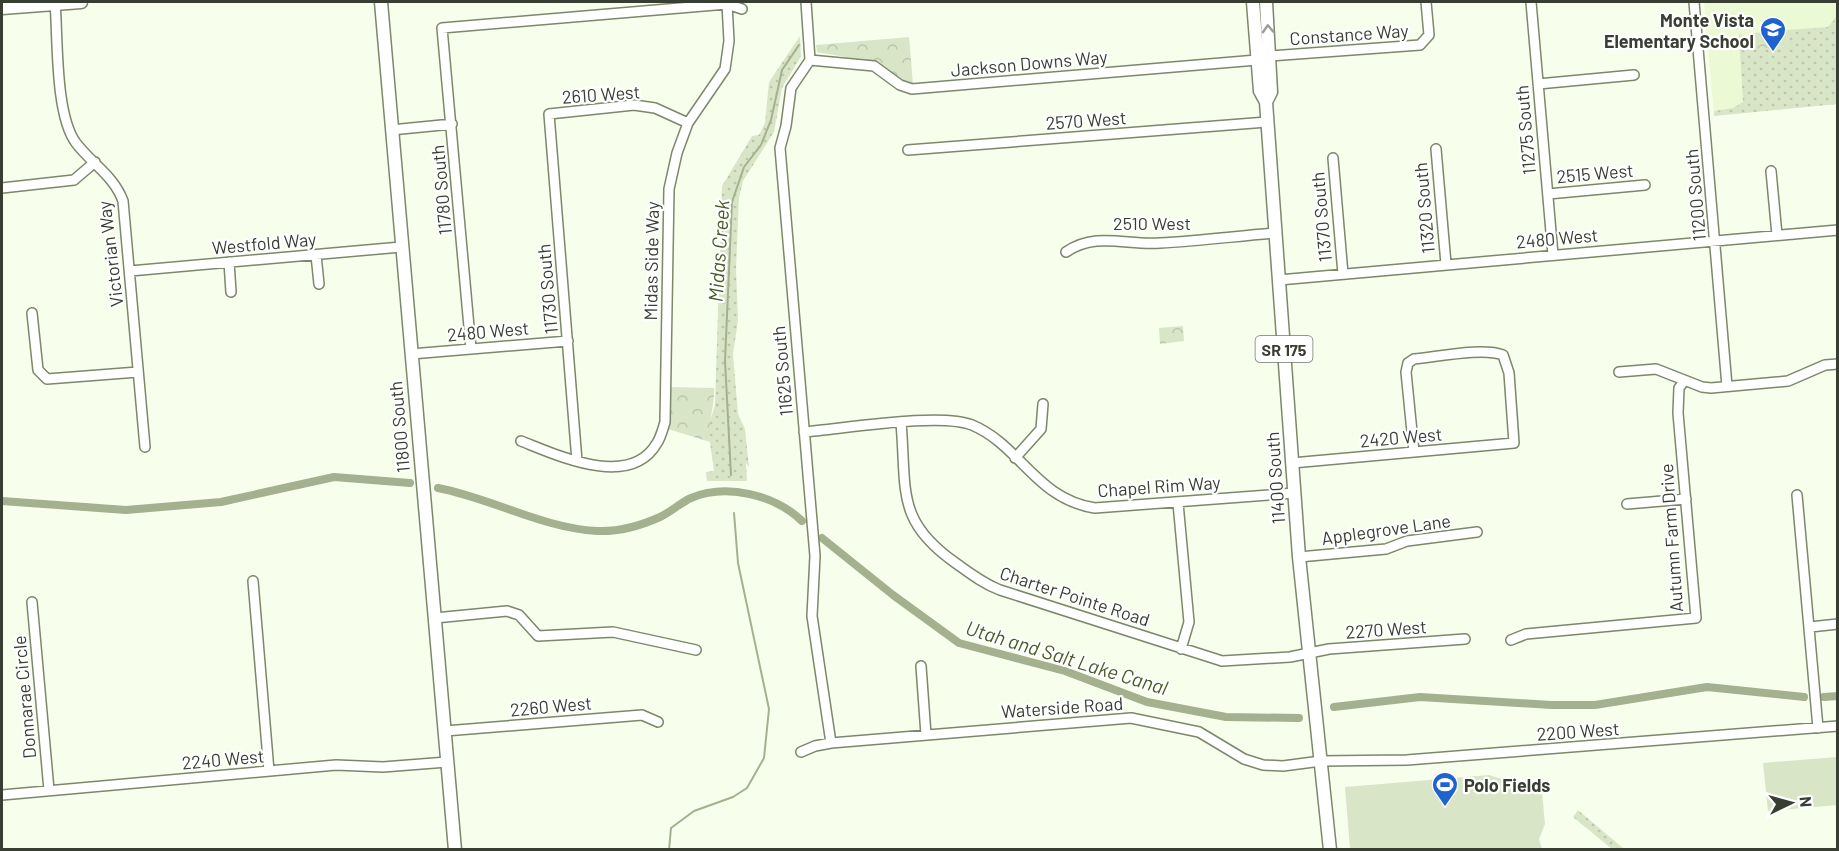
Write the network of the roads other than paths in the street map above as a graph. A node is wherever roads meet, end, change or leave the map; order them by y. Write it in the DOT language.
graph roads {
  1 [pos="81,2"];
  2 [pos="381,2"];
  3 [pos="806,2"];
  4 [pos="1253,2"];
  5 [pos="1266,2"];
  6 [pos="1426,2"];
  7 [pos="1531,2"];
  8 [pos="1694,2"];
  9 [pos="56,3"];
  10 [pos="727,4"];
  11 [pos="658,5"];
  12 [pos="2,8"];
  13 [pos="742,9"];
  14 [pos="1263,58"];
  15 [pos="810,60"];
  16 [pos="1634,75"];
  17 [pos="1538,84"];
  18 [pos="549,114"];
  19 [pos="1267,122"];
  20 [pos="688,123"];
  21 [pos="452,124"];
  22 [pos="391,130"];
  23 [pos="1436,149"];
  24 [pos="908,150"];
  25 [pos="1333,158"];
  26 [pos="95,162"];
  27 [pos="1771,171"];
  28 [pos="1645,185"];
  29 [pos="2,188"];
  30 [pos="1548,194"];
  31 [pos="1838,230"];
  32 [pos="1275,233"];
  33 [pos="1777,235"];
  34 [pos="1716,241"];
  35 [pos="401,247"];
  36 [pos="1066,252"];
  37 [pos="316,255"];
  38 [pos="1553,255"];
  39 [pos="229,262"];
  40 [pos="1446,264"];
  41 [pos="130,271"];
  42 [pos="1343,274"];
  43 [pos="1279,280"];
  44 [pos="319,284"];
  45 [pos="231,292"];
  46 [pos="32,313"];
  47 [pos="567,341"];
  48 [pos="471,350"];
  49 [pos="411,354"];
  50 [pos="1838,364"];
  51 [pos="138,372"];
  52 [pos="1619,372"];
  53 [pos="1684,381"];
  54 [pos="1727,386"];
  55 [pos="1043,404"];
  56 [pos="901,423"];
  57 [pos="804,432"];
  58 [pos="521,441"];
  59 [pos="145,447"];
  60 [pos="1414,452"];
  61 [pos="1015,458"];
  62 [pos="577,461"];
  63 [pos="1292,463"];
  64 [pos="1294,493"];
  65 [pos="1797,495"];
  66 [pos="1686,500"];
  67 [pos="1178,503"];
  68 [pos="1627,504"];
  69 [pos="1478,532"];
  70 [pos="1299,557"];
  71 [pos="253,581"];
  72 [pos="32,602"];
  73 [pos="435,618"];
  74 [pos="1838,624"];
  75 [pos="1810,627"];
  76 [pos="1465,639"];
  77 [pos="1511,640"];
  78 [pos="1181,649"];
  79 [pos="696,650"];
  80 [pos="1310,652"];
  81 [pos="921,666"];
  82 [pos="658,722"];
  83 [pos="1838,726"];
  84 [pos="1818,728"];
  85 [pos="445,731"];
  86 [pos="926,735"];
  87 [pos="831,743"];
  88 [pos="801,752"];
  89 [pos="1321,761"];
  90 [pos="447,762"];
  91 [pos="269,771"];
  92 [pos="49,790"];
  93 [pos="2,795"];
  94 [pos="455,849"];
  95 [pos="1330,849"];
  1 -- 9 [label="main road"];
  2 -- 22 [label="main road, 11800 South"];
  3 -- 15 [label="street"];
  4 -- 14 [label="main road, 11400 South / SR 175"];
  14 -- 5 [label="main road, 11400 South / SR 175, one-way"];
  6 -- 14 [label="street, Constance Way"];
  7 -- 17 [label="street, 11275 South"];
  8 -- 34 [label="street, 11200 South"];
  9 -- 12 [label="main road"];
  9 -- 26 [label="street, Victorian Way"];
  10 -- 11 [label="street"];
  10 -- 13 [label="street"];
  10 -- 20 [label="street, Midas Side Way"];
  11 -- 21 [label="street, 11780 South"];
  14 -- 15 [label="street, Jackson Downs Way"];
  14 -- 19 [label="main road, 11400 South / SR 175"];
  15 -- 57 [label="street, 11625 South"];
  16 -- 17 [label="street"];
  17 -- 30 [label="street, 11275 South"];
  18 -- 20 [label="street, 2610 West"];
  18 -- 47 [label="street, 11730 South"];
  19 -- 24 [label="street, 2570 West"];
  19 -- 32 [label="main road, 11400 South / SR 175"];
  20 -- 62 [label="street, Midas Side Way"];
  21 -- 22 [label="street"];
  21 -- 48 [label="street, 11780 South"];
  22 -- 35 [label="main road, 11800 South"];
  23 -- 40 [label="street, 11320 South"];
  25 -- 42 [label="street, 11370 South"];
  26 -- 29 [label="street"];
  26 -- 41 [label="street, Victorian Way"];
  27 -- 33 [label="street"];
  28 -- 30 [label="street, 2515 West"];
  30 -- 38 [label="street, 11275 South"];
  31 -- 33 [label="street, 2480 West"];
  32 -- 36 [label="street, 2510 West"];
  32 -- 43 [label="main road, 11400 South / SR 175"];
  33 -- 34 [label="street, 2480 West"];
  34 -- 38 [label="street, 2480 West"];
  34 -- 54 [label="street, 11200 South"];
  35 -- 37 [label="street, Westfold Way"];
  35 -- 49 [label="main road, 11800 South"];
  37 -- 39 [label="street, Westfold Way"];
  37 -- 44 [label="street"];
  38 -- 40 [label="street, 2480 West"];
  39 -- 41 [label="street, Westfold Way"];
  39 -- 45 [label="street"];
  40 -- 42 [label="street, 2480 West"];
  41 -- 51 [label="street, Victorian Way"];
  42 -- 43 [label="street, 2480 West"];
  43 -- 63 [label="main road, 11400 South / SR 175"];
  46 -- 51 [label="street"];
  47 -- 48 [label="street, 2480 West"];
  47 -- 62 [label="street, 11730 South"];
  48 -- 49 [label="street, 2480 West"];
  49 -- 73 [label="main road, 11800 South"];
  50 -- 54 [label="street"];
  51 -- 59 [label="street, Victorian Way"];
  52 -- 53 [label="street"];
  53 -- 54 [label="street"];
  53 -- 66 [label="street, Autumn Farm Drive"];
  55 -- 61 [label="street"];
  56 -- 57 [label="street, Chapel Rim Way"];
  56 -- 61 [label="street, Chapel Rim Way"];
  56 -- 78 [label="street, Charter Pointe Road"];
  57 -- 87 [label="street, 11625 South"];
  58 -- 62 [label="street, Midas Side Way"];
  60 -- 60 [label="street, 2420 West"];
  60 -- 63 [label="street, 2420 West"];
  61 -- 67 [label="street, Chapel Rim Way"];
  63 -- 64 [label="main road, 11400 South / SR 175"];
  64 -- 67 [label="street, Chapel Rim Way"];
  64 -- 70 [label="main road, 11400 South / SR 175"];
  65 -- 75 [label="street"];
  66 -- 68 [label="street"];
  66 -- 77 [label="street, Autumn Farm Drive"];
  67 -- 78 [label="street"];
  69 -- 70 [label="street, Applegrove Lane"];
  70 -- 80 [label="main road, 11400 South / SR 175"];
  71 -- 91 [label="street"];
  72 -- 92 [label="street, Donnarae Circle"];
  73 -- 79 [label="street"];
  73 -- 85 [label="main road, 11800 South"];
  74 -- 75 [label="street"];
  75 -- 84 [label="street"];
  76 -- 80 [label="street, 2270 West"];
  78 -- 80 [label="street, Charter Pointe Road"];
  80 -- 89 [label="main road, 11400 South / SR 175"];
  81 -- 86 [label="street"];
  82 -- 85 [label="street, 2260 West"];
  83 -- 84 [label="street, 2200 West"];
  84 -- 89 [label="street, 2200 West"];
  85 -- 90 [label="main road, 11800 South"];
  86 -- 87 [label="street, Waterside Road"];
  86 -- 89 [label="street, Waterside Road"];
  87 -- 88 [label="street, Waterside Road"];
  89 -- 95 [label="main road, 11400 South / SR 175"];
  90 -- 91 [label="street, 2240 West"];
  90 -- 94 [label="main road, 11800 South"];
  91 -- 92 [label="street, 2240 West"];
  92 -- 93 [label="street, 2240 West"];
}
